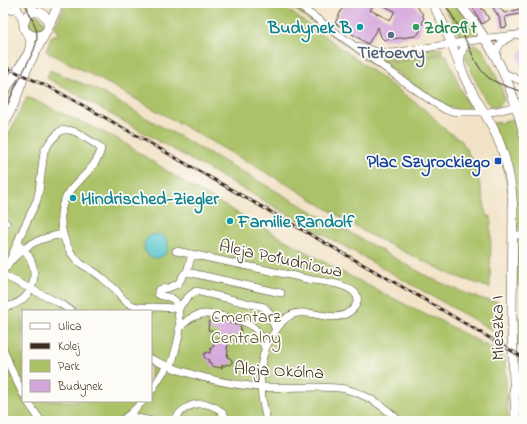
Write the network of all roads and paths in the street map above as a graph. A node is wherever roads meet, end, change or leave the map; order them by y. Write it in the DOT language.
graph roads {
  1 [pos="30,3"];
  2 [pos="54,3"];
  3 [pos="59,3"];
  4 [pos="295,3"];
  5 [pos="432,3"];
  6 [pos="459,3"];
  7 [pos="17,6"];
  8 [pos="4,10"];
  9 [pos="38,12"];
  10 [pos="26,29"];
  11 [pos="47,30"];
  12 [pos="524,34"];
  13 [pos="512,36"];
  14 [pos="485,38"];
  15 [pos="348,41"];
  16 [pos="469,41"];
  17 [pos="452,44"];
  18 [pos="497,58"];
  19 [pos="462,71"];
  20 [pos="504,73"];
  21 [pos="524,82"];
  22 [pos="3,93"];
  23 [pos="520,106"];
  24 [pos="483,112"];
  25 [pos="3,126"];
  26 [pos="524,134"];
  27 [pos="3,204"];
  28 [pos="3,210"];
  29 [pos="63,234"];
  30 [pos="513,235"];
  31 [pos="524,235"];
  32 [pos="17,244"];
  33 [pos="24,249"];
  34 [pos="176,251"];
  35 [pos="192,254"];
  36 [pos="4,272"];
  37 [pos="187,272"];
  38 [pos="30,288"];
  39 [pos="281,293"];
  40 [pos="3,307"];
  41 [pos="179,308"];
  42 [pos="70,310"];
  43 [pos="179,330"];
  44 [pos="276,330"];
  45 [pos="3,348"];
  46 [pos="265,349"];
  47 [pos="152,359"];
  48 [pos="169,367"];
  49 [pos="260,387"];
  50 [pos="152,390"];
  51 [pos="22,392"];
  52 [pos="28,402"];
  53 [pos="142,402"];
  54 [pos="128,416"];
  55 [pos="41,421"];
  56 [pos="121,421"];
  57 [pos="151,421"];
  58 [pos="174,421"];
  59 [pos="228,421"];
  60 [pos="267,421"];
  61 [pos="399,421"];
  62 [pos="516,421"];
  1 -- 9 [label="street"];
  2 -- 9 [label="main road"];
  3 -- 11 [label="main road"];
  4 -- 15 [label="street"];
  5 -- 17 [label="main road, Mieszka I"];
  6 -- 14 [label="main road"];
  7 -- 8 [label="street"];
  7 -- 10 [label="street"];
  9 -- 10 [label="main road"];
  9 -- 11 [label="main road"];
  10 -- 11 [label="main road"];
  10 -- 22 [label="main road"];
  11 -- 25 [label="main road"];
  12 -- 13 [label="street"];
  13 -- 14 [label="street"];
  13 -- 18 [label="street"];
  14 -- 16 [label="street"];
  14 -- 18 [label="main road"];
  15 -- 17 [label="street"];
  15 -- 24 [label="street"];
  16 -- 17 [label="street"];
  16 -- 19 [label="street"];
  17 -- 19 [label="main road, Mieszka I"];
  18 -- 20 [label="main road"];
  19 -- 24 [label="main road, Mieszka I"];
  20 -- 21 [label="street"];
  20 -- 23 [label="main road"];
  23 -- 24 [label="street"];
  23 -- 26 [label="main road"];
  24 -- 30 [label="main road, Mieszka I"];
  27 -- 28 [label="street"];
  29 -- 32 [label="street"];
  29 -- 33 [label="street"];
  29 -- 41 [label="street"];
  30 -- 31 [label="street"];
  30 -- 62 [label="main road, Mieszka I"];
  32 -- 33 [label="street"];
  32 -- 36 [label="street"];
  33 -- 36 [label="street"];
  33 -- 38 [label="street"];
  34 -- 35 [label="street"];
  35 -- 37 [label="street"];
  35 -- 44 [label="street, Aleja Południowa"];
  36 -- 38 [label="street"];
  37 -- 39 [label="street"];
  37 -- 41 [label="street"];
  38 -- 40 [label="street"];
  38 -- 42 [label="street"];
  41 -- 43 [label="street"];
  41 -- 44 [label="street"];
  43 -- 46 [label="street"];
  43 -- 48 [label="street"];
  44 -- 46 [label="street, Aleja Południowa"];
  45 -- 51 [label="street"];
  46 -- 49 [label="street, Aleja Południowa"];
  47 -- 48 [label="street, Aleja Okólna"];
  48 -- 49 [label="street, Aleja Okólna"];
  48 -- 50 [label="street"];
  49 -- 60 [label="street, Aleja Południowa"];
  49 -- 61 [label="street, Aleja Okólna"];
  52 -- 55 [label="street"];
  53 -- 54 [label="street"];
  54 -- 56 [label="street"];
  54 -- 57 [label="street"];
  58 -- 59 [label="street"];
}
